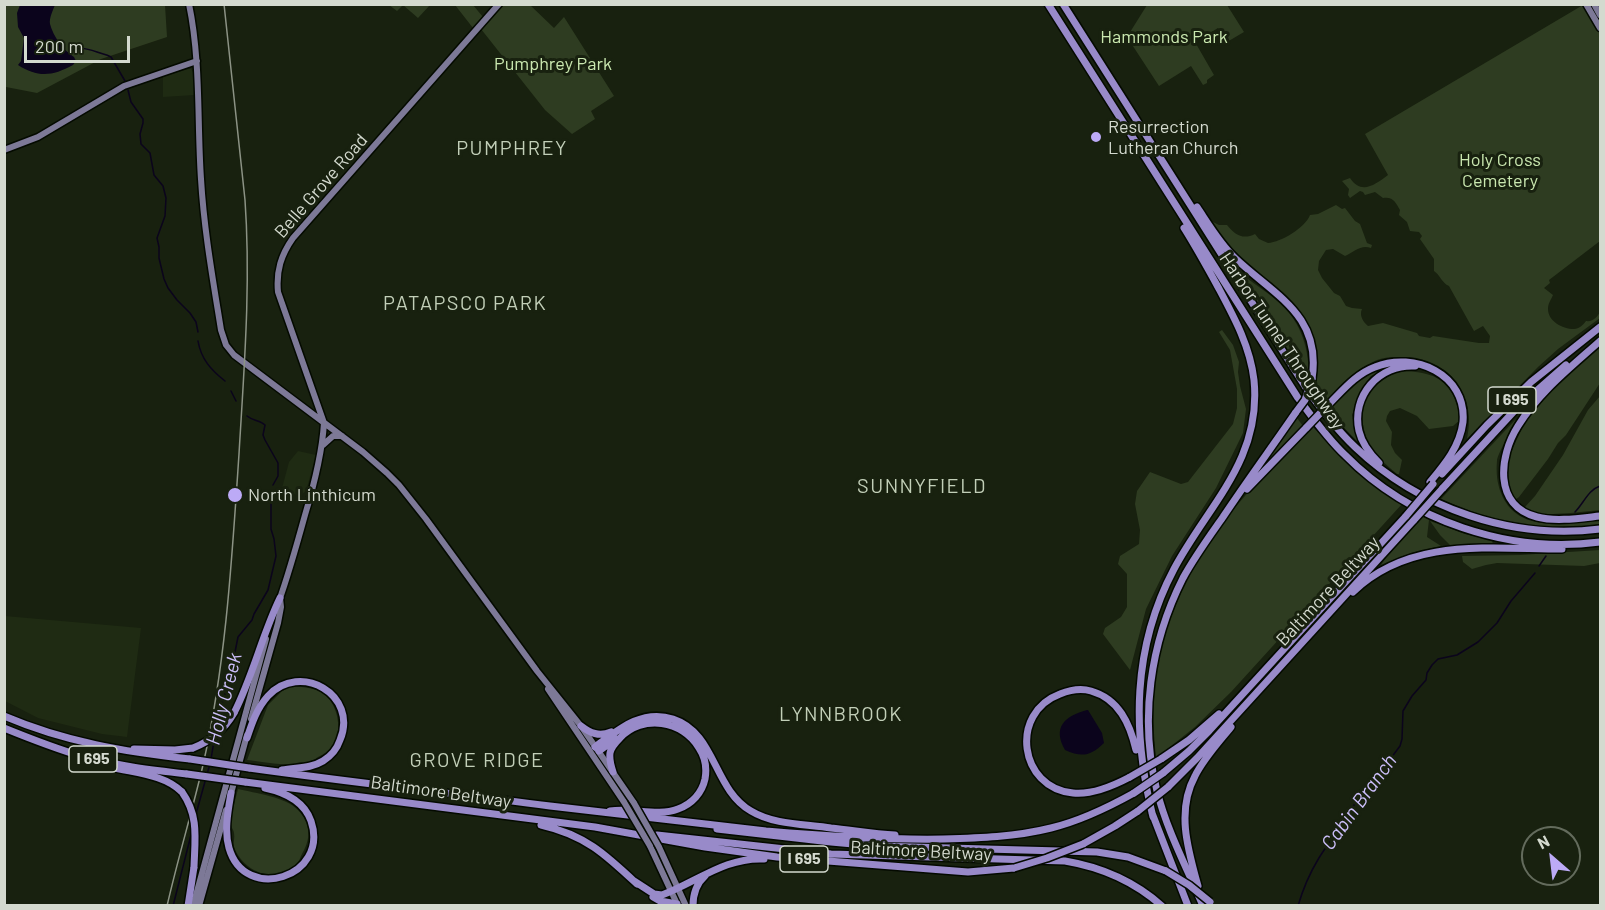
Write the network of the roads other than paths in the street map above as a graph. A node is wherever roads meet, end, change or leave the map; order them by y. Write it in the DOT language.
graph roads {
  1 [pos="189,4"];
  2 [pos="499,4"];
  3 [pos="1048,4"];
  4 [pos="1063,4"];
  5 [pos="1586,4"];
  6 [pos="1594,4"];
  7 [pos="1600,5"];
  8 [pos="1600,15"];
  9 [pos="1600,28"];
  10 [pos="197,62"];
  11 [pos="1125,103"];
  12 [pos="4,150"];
  13 [pos="1163,186"];
  14 [pos="1600,326"];
  15 [pos="1600,340"];
  16 [pos="1437,372"];
  17 [pos="314,394"];
  18 [pos="298,404"];
  19 [pos="324,423"];
  20 [pos="343,436"];
  21 [pos="323,446"];
  22 [pos="1432,483"];
  23 [pos="1409,488"];
  24 [pos="1600,516"];
  25 [pos="1600,529"];
  26 [pos="1213,531"];
  27 [pos="1600,544"];
  28 [pos="280,598"];
  29 [pos="1310,633"];
  30 [pos="1280,653"];
  31 [pos="537,670"];
  32 [pos="1275,671"];
  33 [pos="4,716"];
  34 [pos="580,726"];
  35 [pos="4,728"];
  36 [pos="622,732"];
  37 [pos="27,737"];
  38 [pos="247,738"];
  39 [pos="110,749"];
  40 [pos="595,751"];
  41 [pos="274,771"];
  42 [pos="613,772"];
  43 [pos="245,783"];
  44 [pos="231,794"];
  45 [pos="602,812"];
  46 [pos="507,816"];
  47 [pos="1153,817"];
  48 [pos="670,821"];
  49 [pos="595,827"];
  50 [pos="966,839"];
  51 [pos="831,862"];
  52 [pos="711,871"];
  53 [pos="634,881"];
  54 [pos="675,889"];
  55 [pos="678,905"];
  56 [pos="1208,905"];
  57 [pos="188,906"];
  58 [pos="193,906"];
  59 [pos="199,906"];
  60 [pos="686,906"];
  61 [pos="693,906"];
  62 [pos="1162,906"];
  63 [pos="1188,906"];
  1 -- 10 [label="main road"];
  2 -- 17 [label="main road, Belle Grove Road"];
  3 -- 13 [label="highway, Harbor Tunnel Throughway"];
  4 -- 11 [label="highway, Harbor Tunnel Throughway"];
  5 -- 9 [label="main road"];
  6 -- 8 [label="main road"];
  7 -- 8 [label="main road"];
  10 -- 12 [label="main road"];
  10 -- 18 [label="main road"];
  11 -- 23 [label="highway, Harbor Tunnel Throughway"];
  11 -- 26 [label="highway, bridge"];
  13 -- 27 [label="highway, Harbor Tunnel Throughway"];
  13 -- 47 [label="highway"];
  14 -- 22 [label="highway, Baltimore Beltway / I 695"];
  15 -- 24 [label="highway"];
  15 -- 29 [label="highway, Baltimore Beltway / I 695, bridge"];
  16 -- 22 [label="highway"];
  16 -- 23 [label="highway"];
  16 -- 26 [label="highway, bridge"];
  17 -- 18 [label="main road"];
  17 -- 19 [label="main road, Belle Grove Road"];
  18 -- 19 [label="main road"];
  19 -- 20 [label="main road"];
  19 -- 21 [label="main road"];
  20 -- 21 [label="main road"];
  20 -- 31 [label="main road"];
  21 -- 28 [label="main road"];
  22 -- 30 [label="highway, Baltimore Beltway / I 695, bridge"];
  23 -- 25 [label="highway, Harbor Tunnel Throughway"];
  26 -- 56 [label="highway"];
  27 -- 29 [label="highway"];
  28 -- 38 [label="main road"];
  28 -- 39 [label="highway, bridge"];
  28 -- 58 [label="main road"];
  29 -- 32 [label="highway, Baltimore Beltway / I 695"];
  30 -- 47 [label="highway, bridge"];
  30 -- 50 [label="highway, Baltimore Beltway / I 695, bridge"];
  31 -- 34 [label="main road"];
  31 -- 40 [label="main road"];
  32 -- 51 [label="highway, Baltimore Beltway / I 695, bridge"];
  32 -- 56 [label="highway"];
  33 -- 39 [label="highway, Baltimore Beltway / I 695"];
  34 -- 36 [label="highway"];
  34 -- 40 [label="main road"];
  35 -- 37 [label="highway, Baltimore Beltway / I 695"];
  36 -- 40 [label="highway"];
  36 -- 42 [label="highway"];
  36 -- 45 [label="highway"];
  36 -- 50 [label="highway"];
  37 -- 43 [label="highway, Baltimore Beltway / I 695, bridge"];
  37 -- 57 [label="highway, bridge"];
  38 -- 41 [label="highway"];
  38 -- 44 [label="main road"];
  39 -- 41 [label="highway, Baltimore Beltway / I 695, bridge"];
  40 -- 42 [label="main road"];
  40 -- 54 [label="main road, bridge"];
  41 -- 45 [label="highway, Baltimore Beltway / I 695"];
  42 -- 54 [label="main road, bridge"];
  43 -- 44 [label="highway"];
  43 -- 46 [label="highway, Baltimore Beltway / I 695"];
  44 -- 59 [label="main road"];
  45 -- 48 [label="highway, Baltimore Beltway / I 695"];
  46 -- 49 [label="highway, Baltimore Beltway / I 695"];
  46 -- 53 [label="highway"];
  47 -- 63 [label="highway"];
  48 -- 50 [label="highway, Baltimore Beltway / I 695"];
  48 -- 56 [label="highway, bridge"];
  49 -- 51 [label="highway, Baltimore Beltway / I 695"];
  49 -- 62 [label="highway"];
  51 -- 52 [label="highway"];
  52 -- 54 [label="highway"];
  52 -- 61 [label="highway"];
  53 -- 54 [label="highway"];
  53 -- 55 [label="highway"];
  54 -- 55 [label="main road"];
  54 -- 60 [label="main road"];
}
